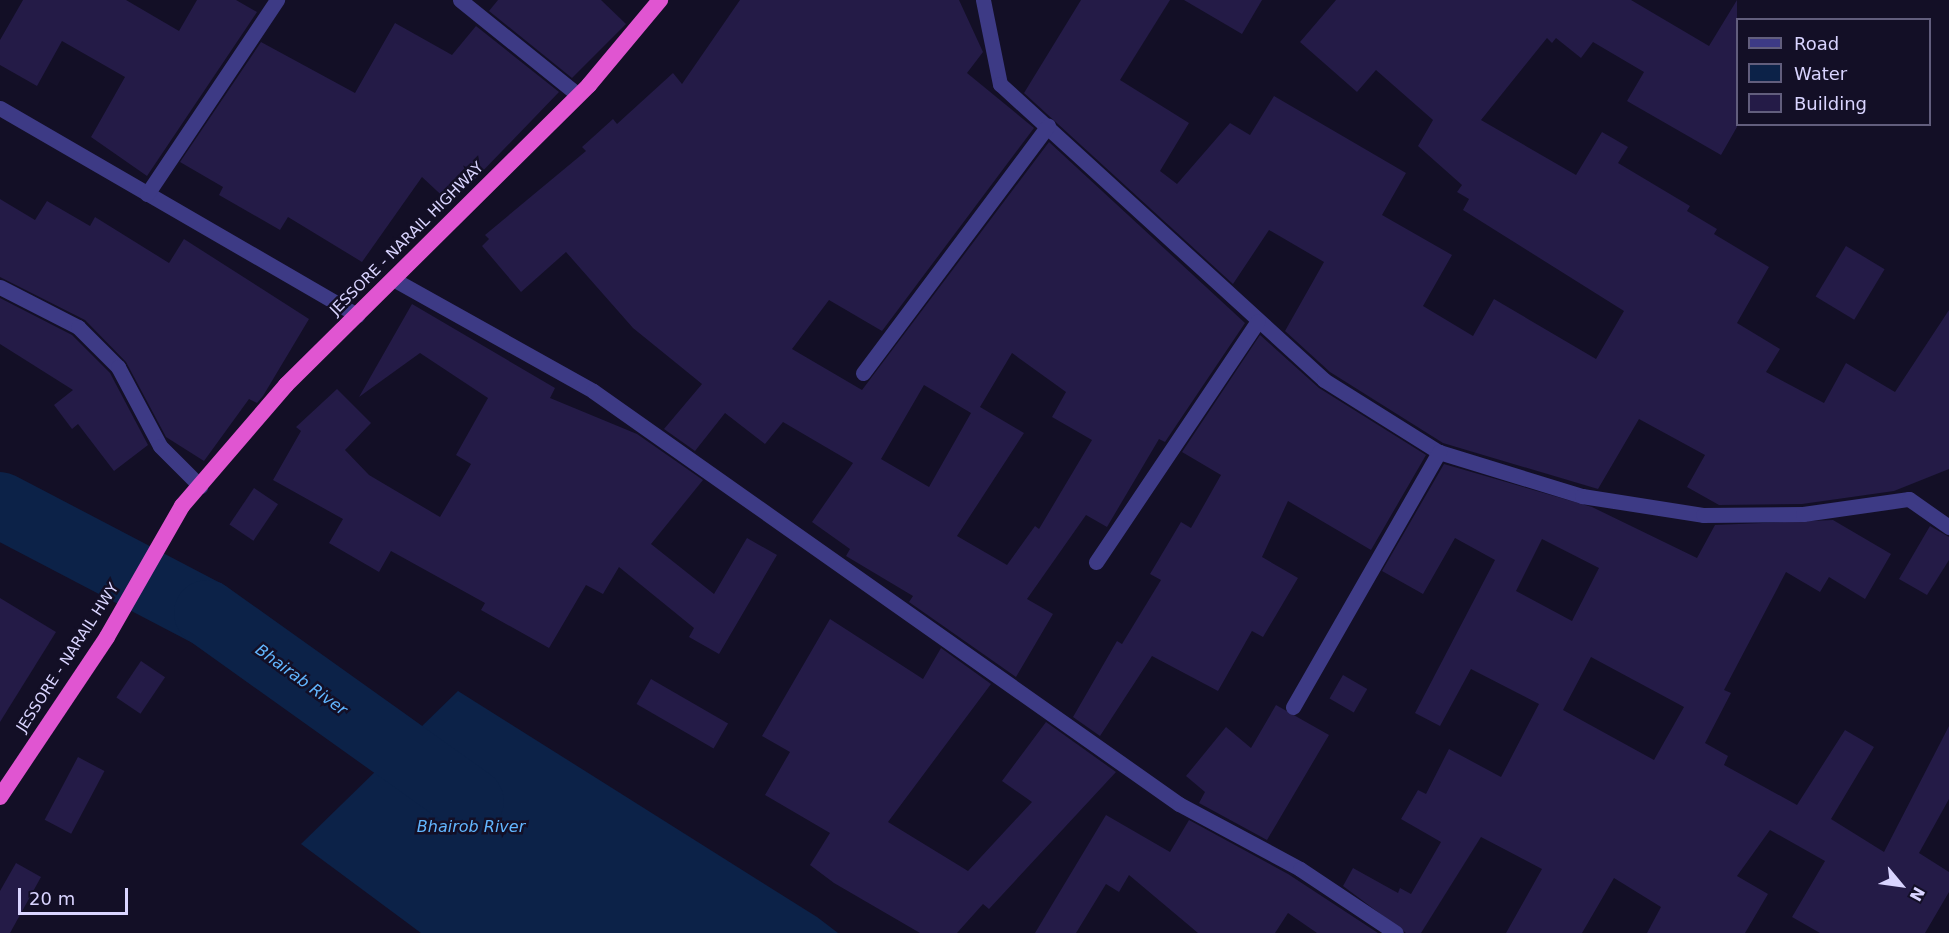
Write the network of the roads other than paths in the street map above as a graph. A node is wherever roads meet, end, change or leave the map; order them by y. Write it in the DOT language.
graph roads {
  1 [pos="277,0"];
  2 [pos="460,0"];
  3 [pos="660,0"];
  4 [pos="983,0"];
  5 [pos="578,95"];
  6 [pos="0,108"];
  7 [pos="1048,126"];
  8 [pos="147,194"];
  9 [pos="393,279"];
  10 [pos="0,287"];
  11 [pos="357,315"];
  12 [pos="1258,321"];
  13 [pos="863,373"];
  14 [pos="1439,452"];
  15 [pos="200,486"];
  16 [pos="182,506"];
  17 [pos="1949,527"];
  18 [pos="1096,562"];
  19 [pos="1293,707"];
  20 [pos="0,797"];
  21 [pos="1396,933"];
  1 -- 8 [label="street"];
  2 -- 5 [label="street"];
  3 -- 5 [label="highway, JESSORE - NARAIL HIGHWAY"];
  4 -- 7 [label="street"];
  5 -- 9 [label="highway, JESSORE - NARAIL HIGHWAY"];
  6 -- 8 [label="street"];
  7 -- 12 [label="street"];
  7 -- 13 [label="street"];
  8 -- 11 [label="street"];
  9 -- 11 [label="highway, JESSORE - NARAIL HIGHWAY"];
  9 -- 21 [label="street"];
  10 -- 15 [label="street"];
  11 -- 15 [label="highway, JESSORE - NARAIL HIGHWAY"];
  12 -- 14 [label="street"];
  12 -- 18 [label="street"];
  14 -- 17 [label="street"];
  14 -- 19 [label="street"];
  15 -- 16 [label="highway, JESSORE - NARAIL HIGHWAY"];
  16 -- 20 [label="highway, JESSORE - NARAIL HWY"];
}
